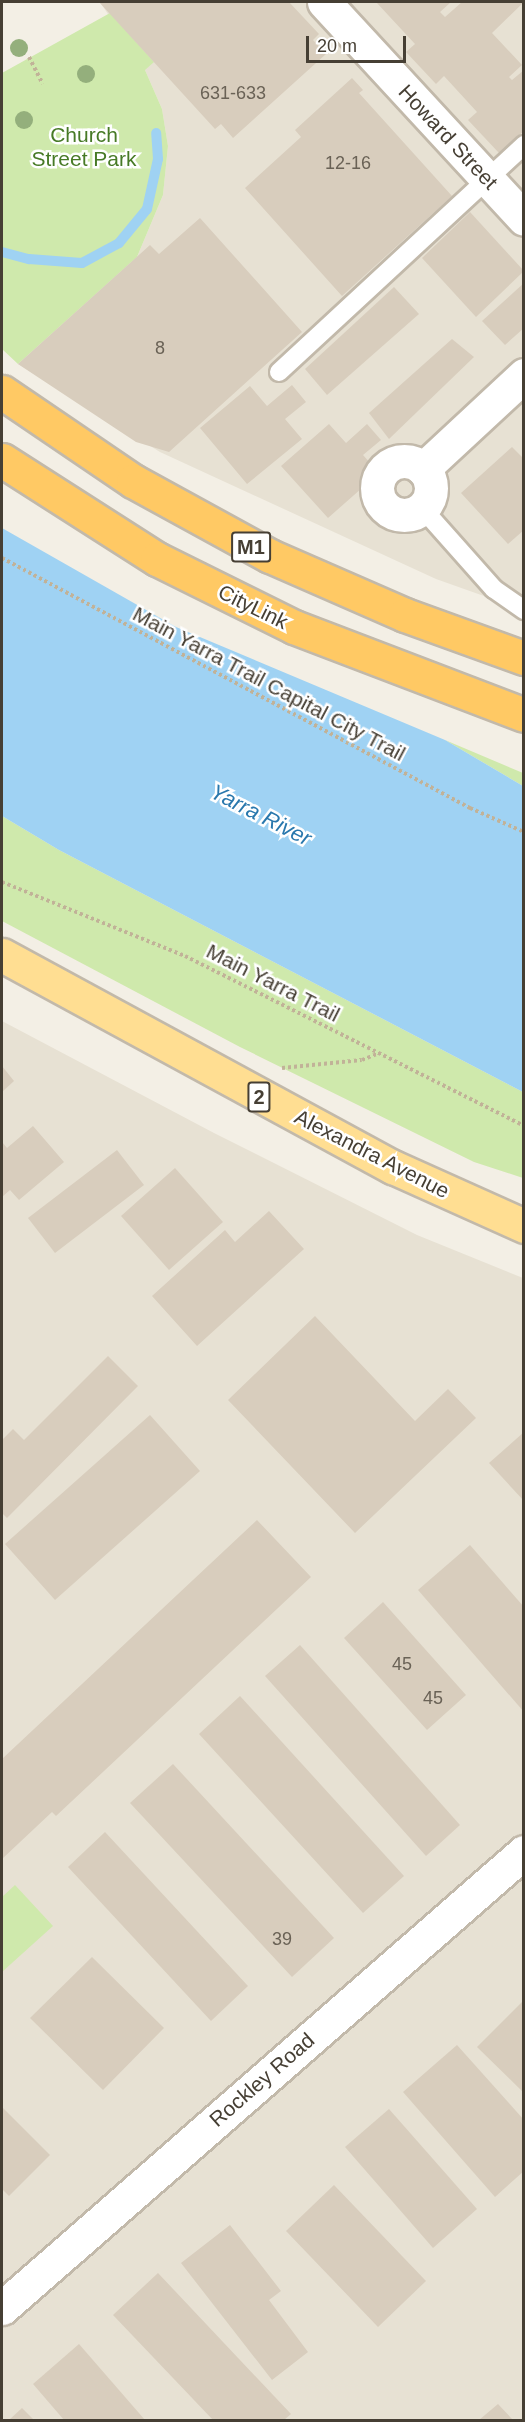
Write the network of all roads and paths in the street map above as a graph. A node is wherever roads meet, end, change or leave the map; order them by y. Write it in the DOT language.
graph roads {
  1 [pos="324,2"];
  2 [pos="29,57"];
  3 [pos="43,84"];
  4 [pos="524,145"];
  5 [pos="487,180"];
  6 [pos="524,219"];
  7 [pos="279,372"];
  8 [pos="524,375"];
  9 [pos="2,392"];
  10 [pos="2,460"];
  11 [pos="423,469"];
  12 [pos="423,508"];
  13 [pos="2,558"];
  14 [pos="524,610"];
  15 [pos="524,658"];
  16 [pos="524,715"];
  17 [pos="524,832"];
  18 [pos="2,882"];
  19 [pos="2,957"];
  20 [pos="379,1053"];
  21 [pos="246,1089"];
  22 [pos="524,1126"];
  23 [pos="524,1226"];
  24 [pos="524,1852"];
  25 [pos="2,2308"];
  1 -- 5 [label="street, Howard Street"];
  2 -- 3 [label="path"];
  4 -- 5 [label="lane"];
  5 -- 6 [label="street, Howard Street"];
  5 -- 7 [label="lane"];
  8 -- 11 [label="street"];
  9 -- 15 [label="highway, M1"];
  10 -- 16 [label="highway, CityLink / M1"];
  11 -- 12 [label="street"];
  11 -- 12 [label="street"];
  12 -- 14 [label="lane"];
  13 -- 17 [label="path, Main Yarra Trail Capital City Trail"];
  18 -- 20 [label="path, Main Yarra Trail"];
  19 -- 21 [label="main road, Alexandra Avenue / 2"];
  20 -- 21 [label="path"];
  20 -- 22 [label="path, Main Yarra Trail"];
  21 -- 23 [label="main road, Alexandra Avenue / 2"];
  24 -- 25 [label="street, Rockley Road"];
}
